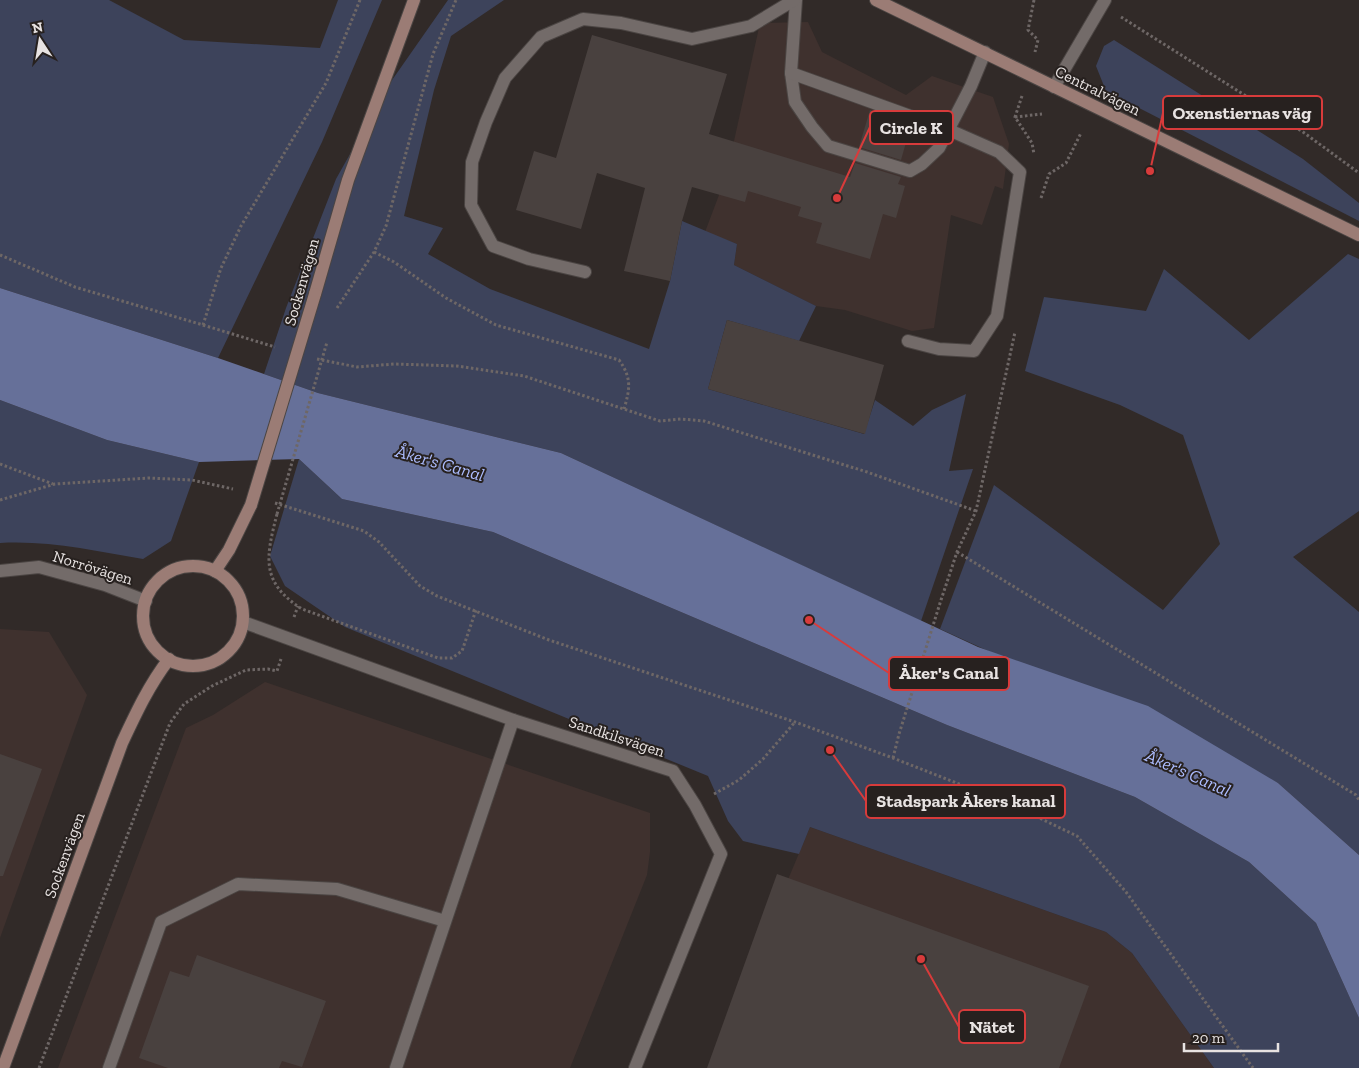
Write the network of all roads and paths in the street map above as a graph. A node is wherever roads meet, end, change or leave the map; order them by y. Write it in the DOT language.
graph roads {
  1 [pos="360,0"];
  2 [pos="414,0"];
  3 [pos="456,0"];
  4 [pos="795,0"];
  5 [pos="876,0"];
  6 [pos="1034,0"];
  7 [pos="1103,3"];
  8 [pos="985,52"];
  9 [pos="791,73"];
  10 [pos="1031,74"];
  11 [pos="1054,87"];
  12 [pos="1042,114"];
  13 [pos="1016,117"];
  14 [pos="949,130"];
  15 [pos="1081,133"];
  16 [pos="1359,173"];
  17 [pos="1041,198"];
  18 [pos="1359,235"];
  19 [pos="374,252"];
  20 [pos="0,255"];
  21 [pos="585,272"];
  22 [pos="334,317"];
  23 [pos="203,325"];
  24 [pos="328,336"];
  25 [pos="908,341"];
  26 [pos="284,349"];
  27 [pos="311,357"];
  28 [pos="624,409"];
  29 [pos="0,464"];
  30 [pos="55,484"];
  31 [pos="242,492"];
  32 [pos="0,500"];
  33 [pos="270,501"];
  34 [pos="976,511"];
  35 [pos="957,552"];
  36 [pos="0,571"];
  37 [pos="215,571"];
  38 [pos="941,600"];
  39 [pos="146,601"];
  40 [pos="298,606"];
  41 [pos="476,610"];
  42 [pos="243,622"];
  43 [pos="288,638"];
  44 [pos="168,659"];
  45 [pos="513,720"];
  46 [pos="795,722"];
  47 [pos="893,758"];
  48 [pos="1359,800"];
  49 [pos="695,805"];
  50 [pos="445,921"];
  51 [pos="3,1068"];
  52 [pos="39,1068"];
  53 [pos="109,1068"];
  54 [pos="396,1068"];
  55 [pos="635,1068"];
  56 [pos="1252,1068"];
  1 -- 23 [label="path"];
  2 -- 37 [label="street, Sockenvägen, bridge"];
  3 -- 19 [label="path"];
  4 -- 9 [label="street"];
  4 -- 21 [label="street"];
  5 -- 8 [label="street, Centralvägen"];
  6 -- 10 [label="path"];
  7 -- 11 [label="street"];
  7 -- 16 [label="path"];
  8 -- 10 [label="street, Centralvägen"];
  8 -- 14 [label="street"];
  9 -- 14 [label="street"];
  9 -- 14 [label="street"];
  10 -- 11 [label="street, Centralvägen"];
  11 -- 18 [label="street, Centralvägen"];
  12 -- 13 [label="path"];
  14 -- 25 [label="street"];
  15 -- 17 [label="path"];
  19 -- 22 [label="path"];
  19 -- 28 [label="path"];
  20 -- 23 [label="path"];
  23 -- 26 [label="path"];
  24 -- 40 [label="path, bridge"];
  27 -- 28 [label="path"];
  28 -- 34 [label="path"];
  29 -- 30 [label="path"];
  30 -- 31 [label="path"];
  30 -- 32 [label="path"];
  33 -- 41 [label="path"];
  35 -- 48 [label="path"];
  36 -- 39 [label="street, Norrövägen"];
  37 -- 39 [label="street"];
  37 -- 42 [label="street"];
  38 -- 47 [label="path"];
  39 -- 44 [label="street"];
  40 -- 41 [label="path"];
  40 -- 43 [label="path"];
  41 -- 46 [label="path"];
  42 -- 43 [label="street, Sandkilsvägen"];
  42 -- 44 [label="street"];
  43 -- 45 [label="street, Sandkilsvägen"];
  43 -- 52 [label="path"];
  44 -- 51 [label="street, Sockenvägen"];
  45 -- 49 [label="street, Sandkilsvägen"];
  45 -- 50 [label="street"];
  46 -- 47 [label="path"];
  46 -- 49 [label="path"];
  47 -- 56 [label="path"];
  49 -- 55 [label="street, Sandkilsvägen"];
  50 -- 53 [label="street"];
  50 -- 54 [label="street"];
}
